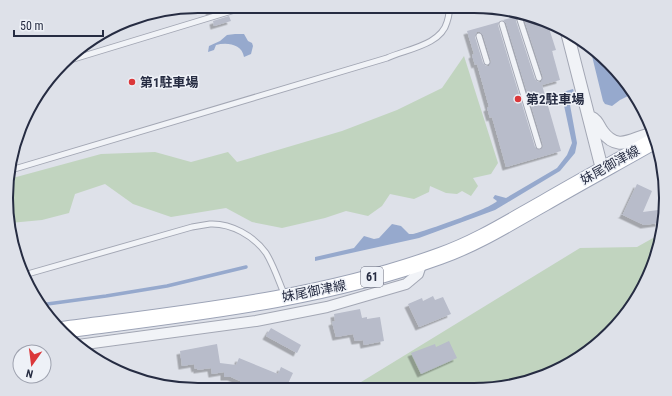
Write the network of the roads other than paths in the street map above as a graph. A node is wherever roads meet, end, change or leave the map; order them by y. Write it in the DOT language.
graph roads {
  1 [pos="225,13"];
  2 [pos="448,13"];
  3 [pos="520,20"];
  4 [pos="502,24"];
  5 [pos="479,36"];
  6 [pos="569,40"];
  7 [pos="77,58"];
  8 [pos="487,62"];
  9 [pos="539,78"];
  10 [pos="589,116"];
  11 [pos="648,135"];
  12 [pos="650,143"];
  13 [pos="539,146"];
  14 [pos="16,169"];
  15 [pos="602,170"];
  16 [pos="422,262"];
  17 [pos="29,274"];
  18 [pos="286,296"];
  19 [pos="291,315"];
  20 [pos="67,329"];
  21 [pos="84,344"];
  1 -- 7 [label="lane"];
  2 -- 14 [label="lane"];
  3 -- 9 [label="lane"];
  4 -- 13 [label="lane"];
  5 -- 8 [label="lane"];
  6 -- 10 [label="street"];
  10 -- 11 [label="street"];
  10 -- 15 [label="street"];
  12 -- 15 [label="main road, 妹尾御津線 / 61"];
  15 -- 16 [label="main road, 妹尾御津線 / 61"];
  16 -- 18 [label="main road, 妹尾御津線 / 61"];
  16 -- 19 [label="street"];
  17 -- 18 [label="lane"];
  18 -- 19 [label="street"];
  18 -- 20 [label="main road, 妹尾御津線 / 61"];
  19 -- 21 [label="street"];
}
